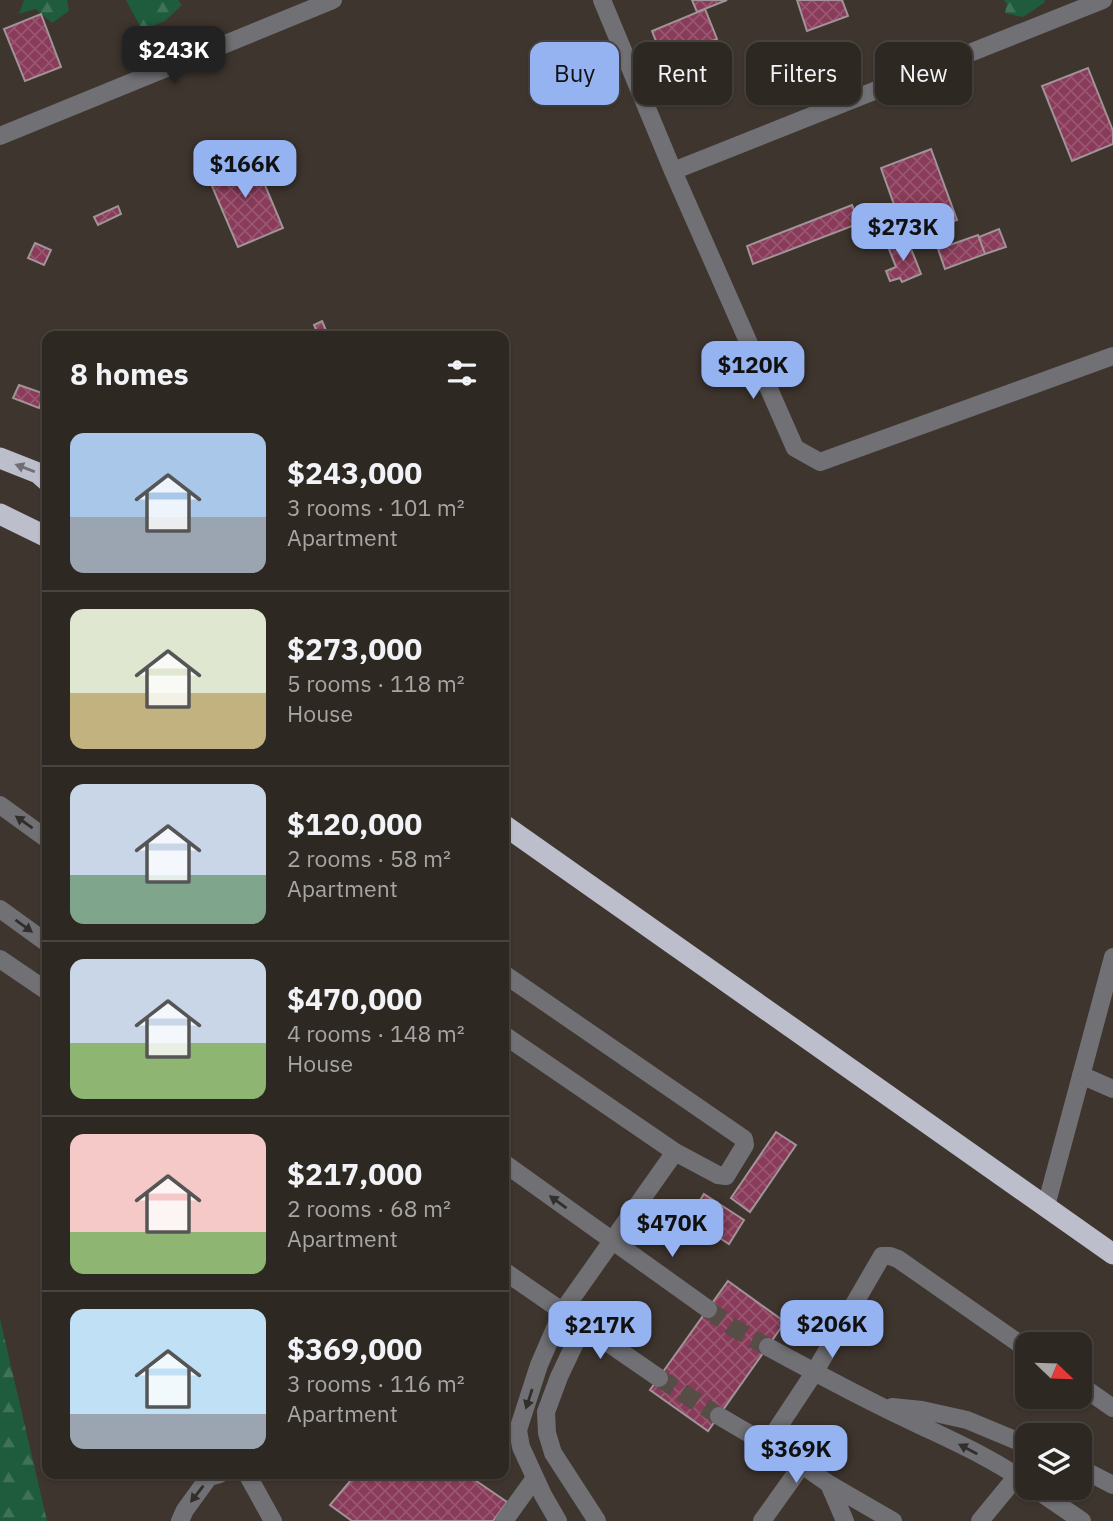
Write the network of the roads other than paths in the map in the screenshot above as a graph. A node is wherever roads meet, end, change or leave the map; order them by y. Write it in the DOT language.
graph roads {
  1 [pos="333,0"];
  2 [pos="602,0"];
  3 [pos="1103,0"];
  4 [pos="1068,6"];
  5 [pos="0,136"];
  6 [pos="673,171"];
  7 [pos="1113,356"];
  8 [pos="0,458"];
  9 [pos="42,477"];
  10 [pos="0,514"];
  11 [pos="42,535"];
  12 [pos="0,805"];
  13 [pos="509,829"];
  14 [pos="42,835"];
  15 [pos="0,909"];
  16 [pos="42,939"];
  17 [pos="1113,957"];
  18 [pos="0,959"];
  19 [pos="509,977"];
  20 [pos="42,988"];
  21 [pos="509,1038"];
  22 [pos="1081,1075"];
  23 [pos="1113,1089"];
  24 [pos="675,1152"];
  25 [pos="509,1167"];
  26 [pos="1046,1206"];
  27 [pos="612,1241"];
  28 [pos="1113,1254"];
  29 [pos="509,1275"];
  30 [pos="709,1309"];
  31 [pos="562,1312"];
  32 [pos="583,1326"];
  33 [pos="1015,1341"];
  34 [pos="768,1347"];
  35 [pos="814,1373"];
  36 [pos="659,1378"];
  37 [pos="1092,1393"];
  38 [pos="878,1405"];
  39 [pos="1113,1408"];
  40 [pos="719,1416"];
  41 [pos="1015,1440"];
  42 [pos="767,1444"];
  43 [pos="802,1465"];
  44 [pos="1015,1471"];
  45 [pos="1092,1474"];
  46 [pos="535,1478"];
  47 [pos="208,1479"];
  48 [pos="250,1479"];
  49 [pos="829,1484"];
  50 [pos="1015,1484"];
  51 [pos="1113,1485"];
  52 [pos="1051,1500"];
  53 [pos="595,1520"];
  54 [pos="180,1521"];
  55 [pos="273,1521"];
  56 [pos="504,1521"];
  57 [pos="558,1521"];
  58 [pos="762,1521"];
  59 [pos="845,1521"];
  60 [pos="893,1521"];
  61 [pos="980,1521"];
  62 [pos="1082,1521"];
  1 -- 5 [label="street"];
  2 -- 6 [label="street"];
  3 -- 4 [label="street"];
  4 -- 6 [label="street"];
  6 -- 7 [label="street"];
  9 -- 8 [label="highway, one-way"];
  10 -- 11 [label="highway"];
  14 -- 12 [label="street, one-way"];
  13 -- 26 [label="highway"];
  15 -- 16 [label="street, one-way"];
  17 -- 22 [label="street"];
  18 -- 20 [label="street"];
  19 -- 24 [label="street"];
  21 -- 24 [label="street"];
  22 -- 23 [label="street"];
  22 -- 26 [label="street"];
  24 -- 27 [label="street"];
  27 -- 25 [label="street, one-way"];
  26 -- 28 [label="highway"];
  27 -- 30 [label="street"];
  27 -- 31 [label="street"];
  29 -- 31 [label="street"];
  31 -- 32 [label="street"];
  31 -- 46 [label="street, one-way"];
  32 -- 36 [label="street"];
  32 -- 53 [label="street"];
  33 -- 35 [label="street"];
  34 -- 35 [label="street"];
  35 -- 38 [label="street"];
  35 -- 42 [label="street"];
  37 -- 39 [label="street"];
  38 -- 41 [label="street"];
  44 -- 38 [label="street, one-way"];
  40 -- 42 [label="street"];
  42 -- 43 [label="street"];
  43 -- 49 [label="street"];
  43 -- 58 [label="street"];
  45 -- 51 [label="street"];
  46 -- 56 [label="street"];
  46 -- 57 [label="street"];
  47 -- 54 [label="street, one-way"];
  48 -- 55 [label="street"];
  49 -- 59 [label="street"];
  49 -- 60 [label="street"];
  50 -- 61 [label="street"];
  52 -- 62 [label="street"];
}
